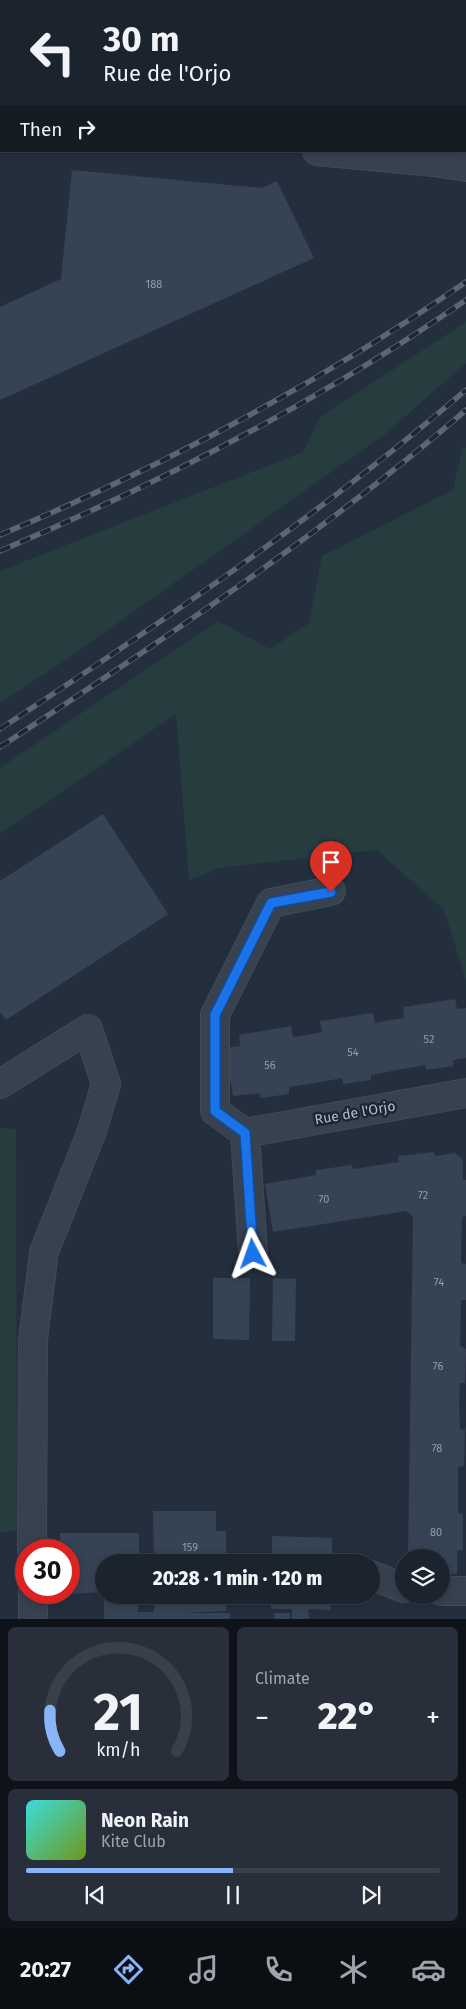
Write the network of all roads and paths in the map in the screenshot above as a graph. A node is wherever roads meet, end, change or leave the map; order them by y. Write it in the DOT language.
graph roads {
  1 [pos="328,152"];
  2 [pos="466,167"];
  3 [pos="331,892"];
  4 [pos="0,1084"];
  5 [pos="466,1093"];
  6 [pos="245,1133"];
  7 [pos="253,1254"];
  8 [pos="32,1539"];
  9 [pos="380,1579"];
  10 [pos="395,1584"];
  11 [pos="450,1591"];
  12 [pos="466,1591"];
  13 [pos="33,1604"];
  14 [pos="33,1619"];
  1 -- 2 [label="street"];
  3 -- 6 [label="street"];
  4 -- 8 [label="street"];
  5 -- 6 [label="street, Rue de l'Orjo"];
  6 -- 7 [label="street"];
  9 -- 10 [label="street"];
  11 -- 12 [label="street"];
  13 -- 14 [label="street"];
}
